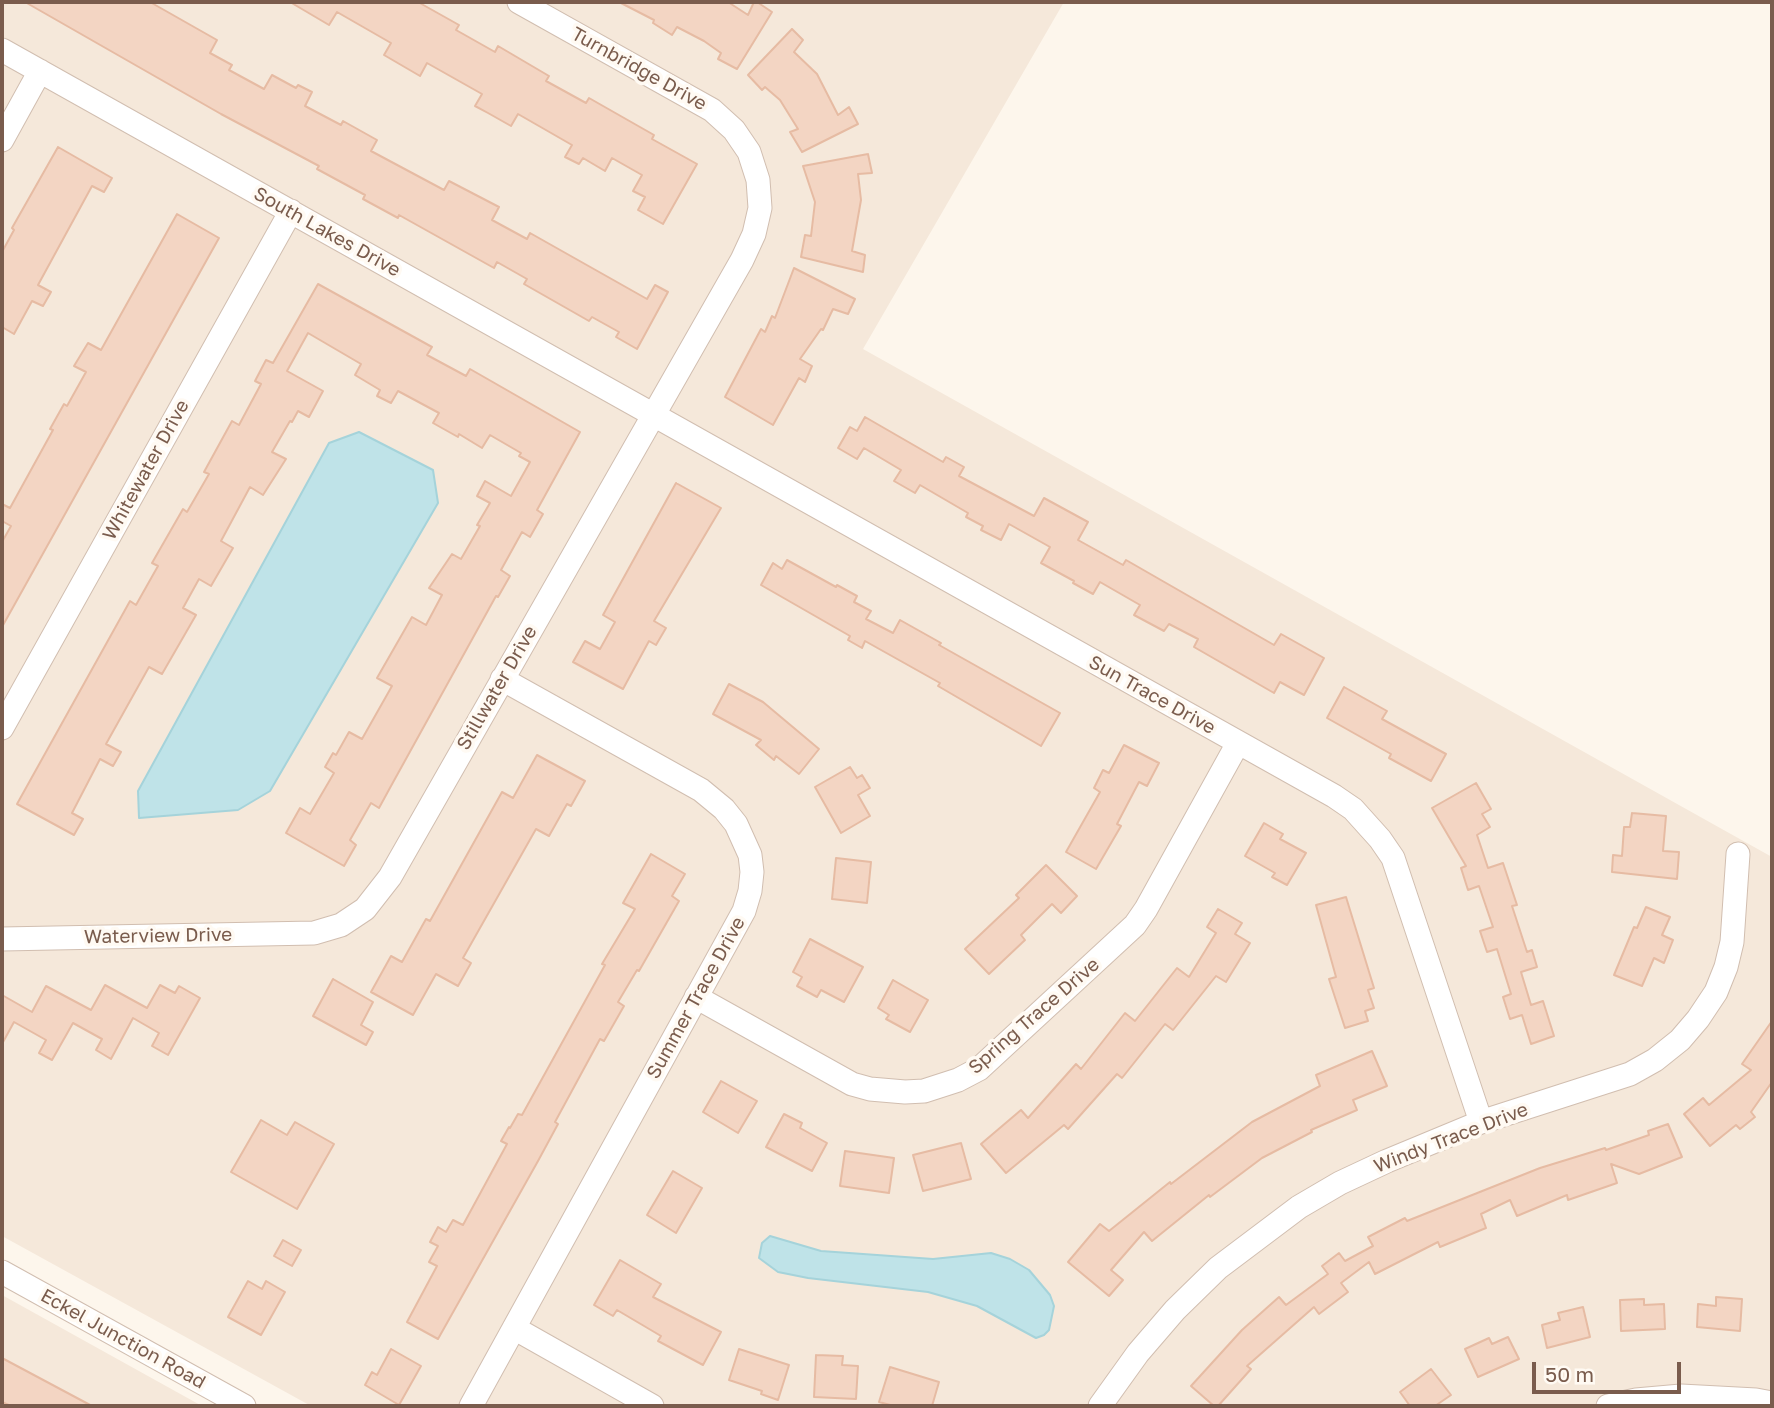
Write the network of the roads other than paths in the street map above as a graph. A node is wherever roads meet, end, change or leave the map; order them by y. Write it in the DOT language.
graph roads {
  1 [pos="519,2"];
  2 [pos="2,50"];
  3 [pos="40,71"];
  4 [pos="2,140"];
  5 [pos="291,211"];
  6 [pos="653,414"];
  7 [pos="502,679"];
  8 [pos="2,728"];
  9 [pos="1238,743"];
  10 [pos="1738,854"];
  11 [pos="314,933"];
  12 [pos="2,939"];
  13 [pos="696,997"];
  14 [pos="1481,1122"];
  15 [pos="2,1272"];
  16 [pos="514,1328"];
  17 [pos="1767,1400"];
  18 [pos="244,1406"];
  19 [pos="471,1406"];
  20 [pos="652,1406"];
  21 [pos="1100,1406"];
  22 [pos="1608,1406"];
  1 -- 6 [label="street, Turnbridge Drive"];
  2 -- 3 [label="street, South Lakes Drive"];
  3 -- 4 [label="street"];
  3 -- 5 [label="street, South Lakes Drive"];
  5 -- 6 [label="street, South Lakes Drive"];
  5 -- 8 [label="street, Whitewater Drive"];
  6 -- 7 [label="street, Stillwater Drive"];
  6 -- 9 [label="street, Sun Trace Drive"];
  7 -- 11 [label="street, Stillwater Drive"];
  7 -- 13 [label="street, Summer Trace Drive"];
  9 -- 13 [label="street, Spring Trace Drive"];
  9 -- 14 [label="street, Sun Trace Drive"];
  10 -- 14 [label="street, Windy Trace Drive"];
  11 -- 12 [label="street, Waterview Drive"];
  13 -- 16 [label="street, Summer Trace Drive"];
  14 -- 21 [label="street, Windy Trace Drive"];
  15 -- 18 [label="street, Eckel Junction Road"];
  16 -- 19 [label="street, Summer Trace Drive"];
  16 -- 20 [label="street"];
  17 -- 22 [label="street"];
}
